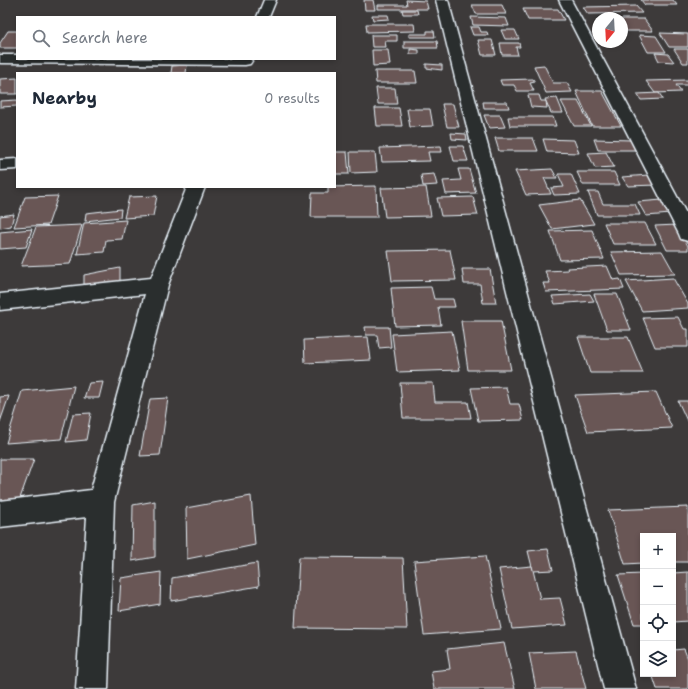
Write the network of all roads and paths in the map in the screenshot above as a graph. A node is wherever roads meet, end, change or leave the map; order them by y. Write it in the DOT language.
graph roads {
  1 [pos="270,0"];
  2 [pos="442,0"];
  3 [pos="565,0"];
  4 [pos="263,16"];
  5 [pos="0,59"];
  6 [pos="16,59"];
  7 [pos="49,60"];
  8 [pos="245,64"];
  9 [pos="16,164"];
  10 [pos="0,165"];
  11 [pos="196,188"];
  12 [pos="688,234"];
  13 [pos="158,286"];
  14 [pos="0,302"];
  15 [pos="101,502"];
  16 [pos="0,514"];
  17 [pos="92,689"];
  18 [pos="620,689"];
  1 -- 4 [label="street"];
  2 -- 18 [label="street"];
  3 -- 12 [label="street"];
  5 -- 6 [label="street"];
  7 -- 8 [label="street"];
  9 -- 10 [label="street"];
  11 -- 13 [label="street"];
  13 -- 14 [label="street"];
  13 -- 15 [label="street"];
  15 -- 16 [label="street"];
  15 -- 17 [label="street"];
}
